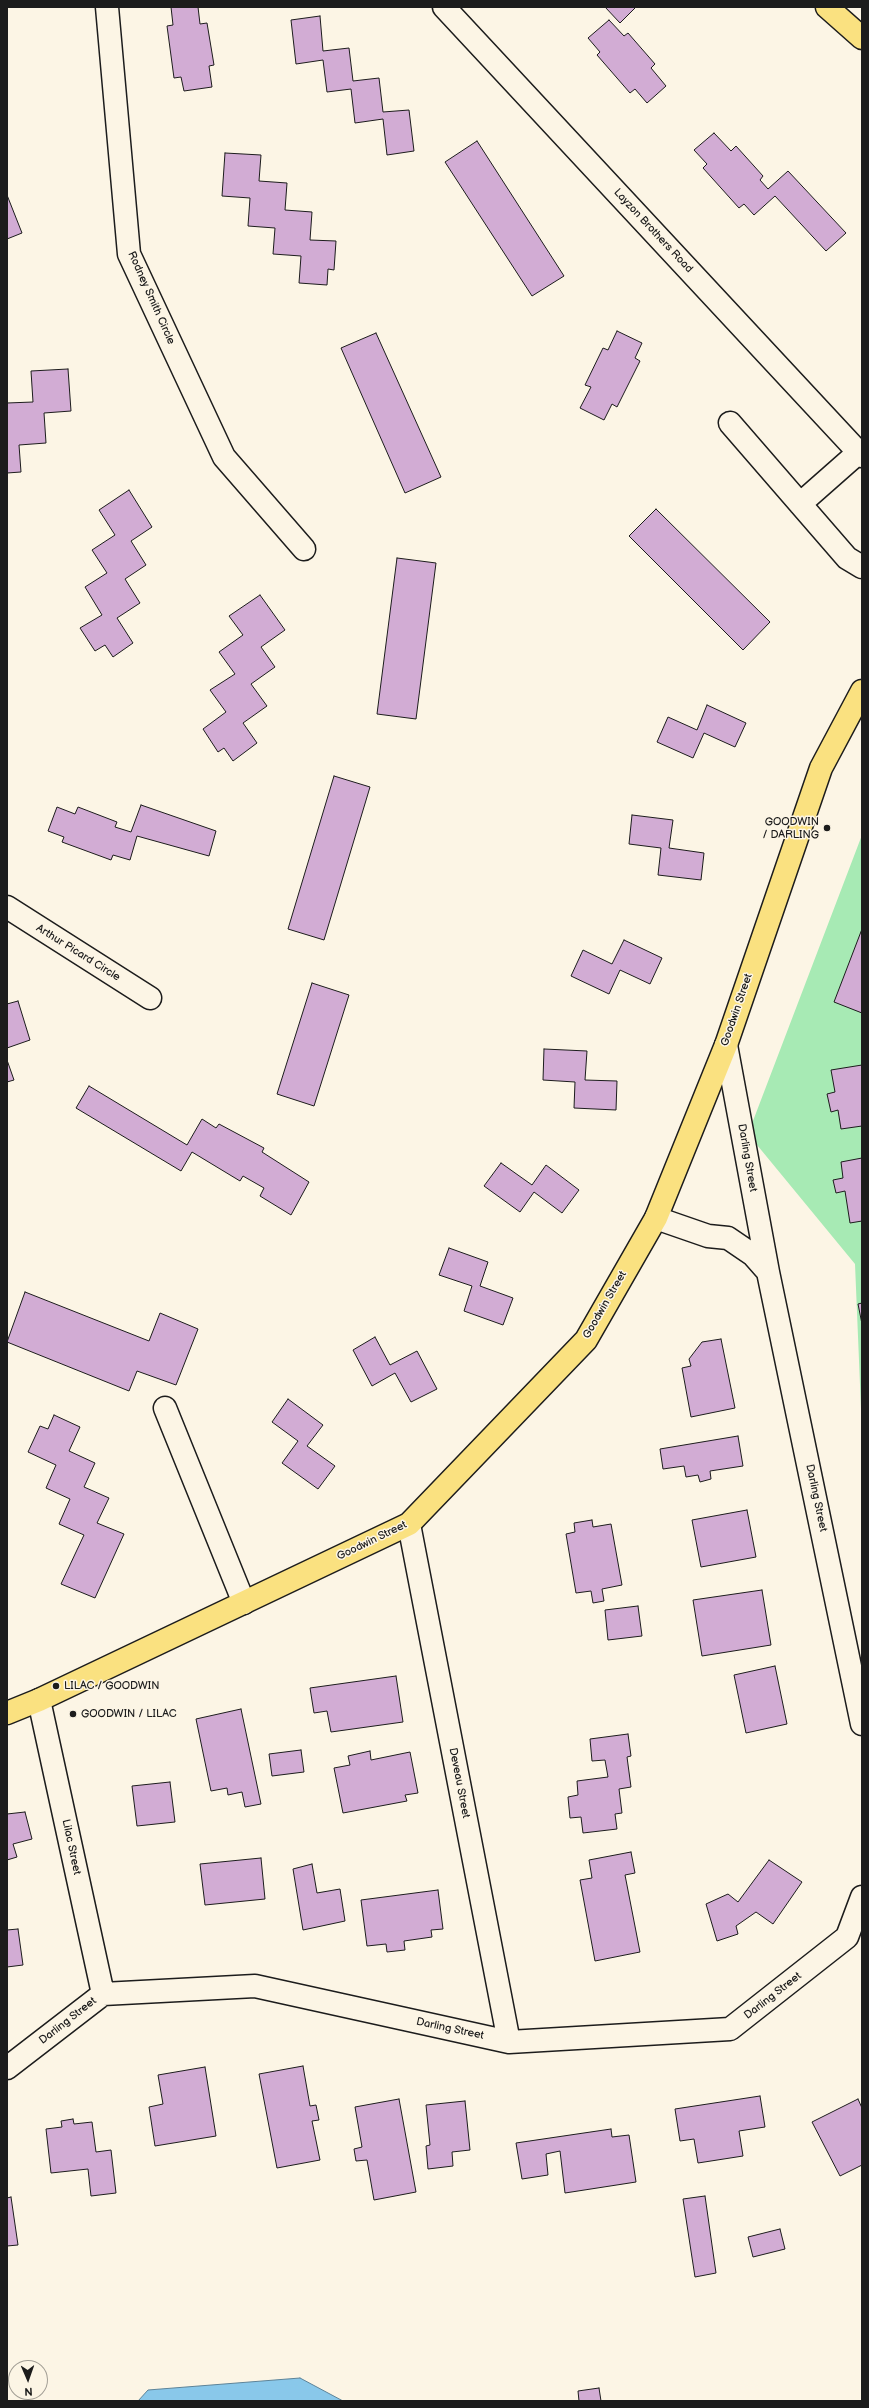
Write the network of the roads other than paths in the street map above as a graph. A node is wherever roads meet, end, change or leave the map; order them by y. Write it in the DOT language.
graph roads {
  1 [pos="107,7"];
  2 [pos="444,7"];
  3 [pos="827,7"];
  4 [pos="862,38"];
  5 [pos="730,422"];
  6 [pos="860,454"];
  7 [pos="800,504"];
  8 [pos="304,549"];
  9 [pos="862,567"];
  10 [pos="862,691"];
  11 [pos="7,908"];
  12 [pos="150,998"];
  13 [pos="726,1044"];
  14 [pos="656,1218"];
  15 [pos="768,1272"];
  16 [pos="165,1408"];
  17 [pos="409,1524"];
  18 [pos="244,1602"];
  19 [pos="39,1700"];
  20 [pos="7,1713"];
  21 [pos="862,1724"];
  22 [pos="862,1897"];
  23 [pos="103,1994"];
  24 [pos="509,2042"];
  25 [pos="7,2068"];
  1 -- 8 [label="street, Rodney Smith Circle"];
  2 -- 6 [label="street, Layzon Brothers Road"];
  3 -- 4 [label="main road"];
  5 -- 7 [label="street"];
  6 -- 7 [label="street"];
  7 -- 9 [label="street"];
  10 -- 13 [label="main road, Goodwin Street"];
  11 -- 12 [label="street, Arthur Picard Circle"];
  13 -- 14 [label="main road, Goodwin Street"];
  13 -- 15 [label="street, Darling Street"];
  14 -- 15 [label="street, Darling Street"];
  14 -- 17 [label="main road, Goodwin Street"];
  15 -- 21 [label="street, Darling Street"];
  16 -- 18 [label="street"];
  17 -- 18 [label="main road, Goodwin Street"];
  17 -- 24 [label="street, Deveau Street"];
  18 -- 19 [label="main road, Goodwin Street"];
  19 -- 20 [label="main road, Goodwin Street"];
  19 -- 23 [label="street, Lilac Street"];
  22 -- 24 [label="street, Darling Street"];
  23 -- 24 [label="street, Darling Street"];
  23 -- 25 [label="street, Darling Street"];
}
